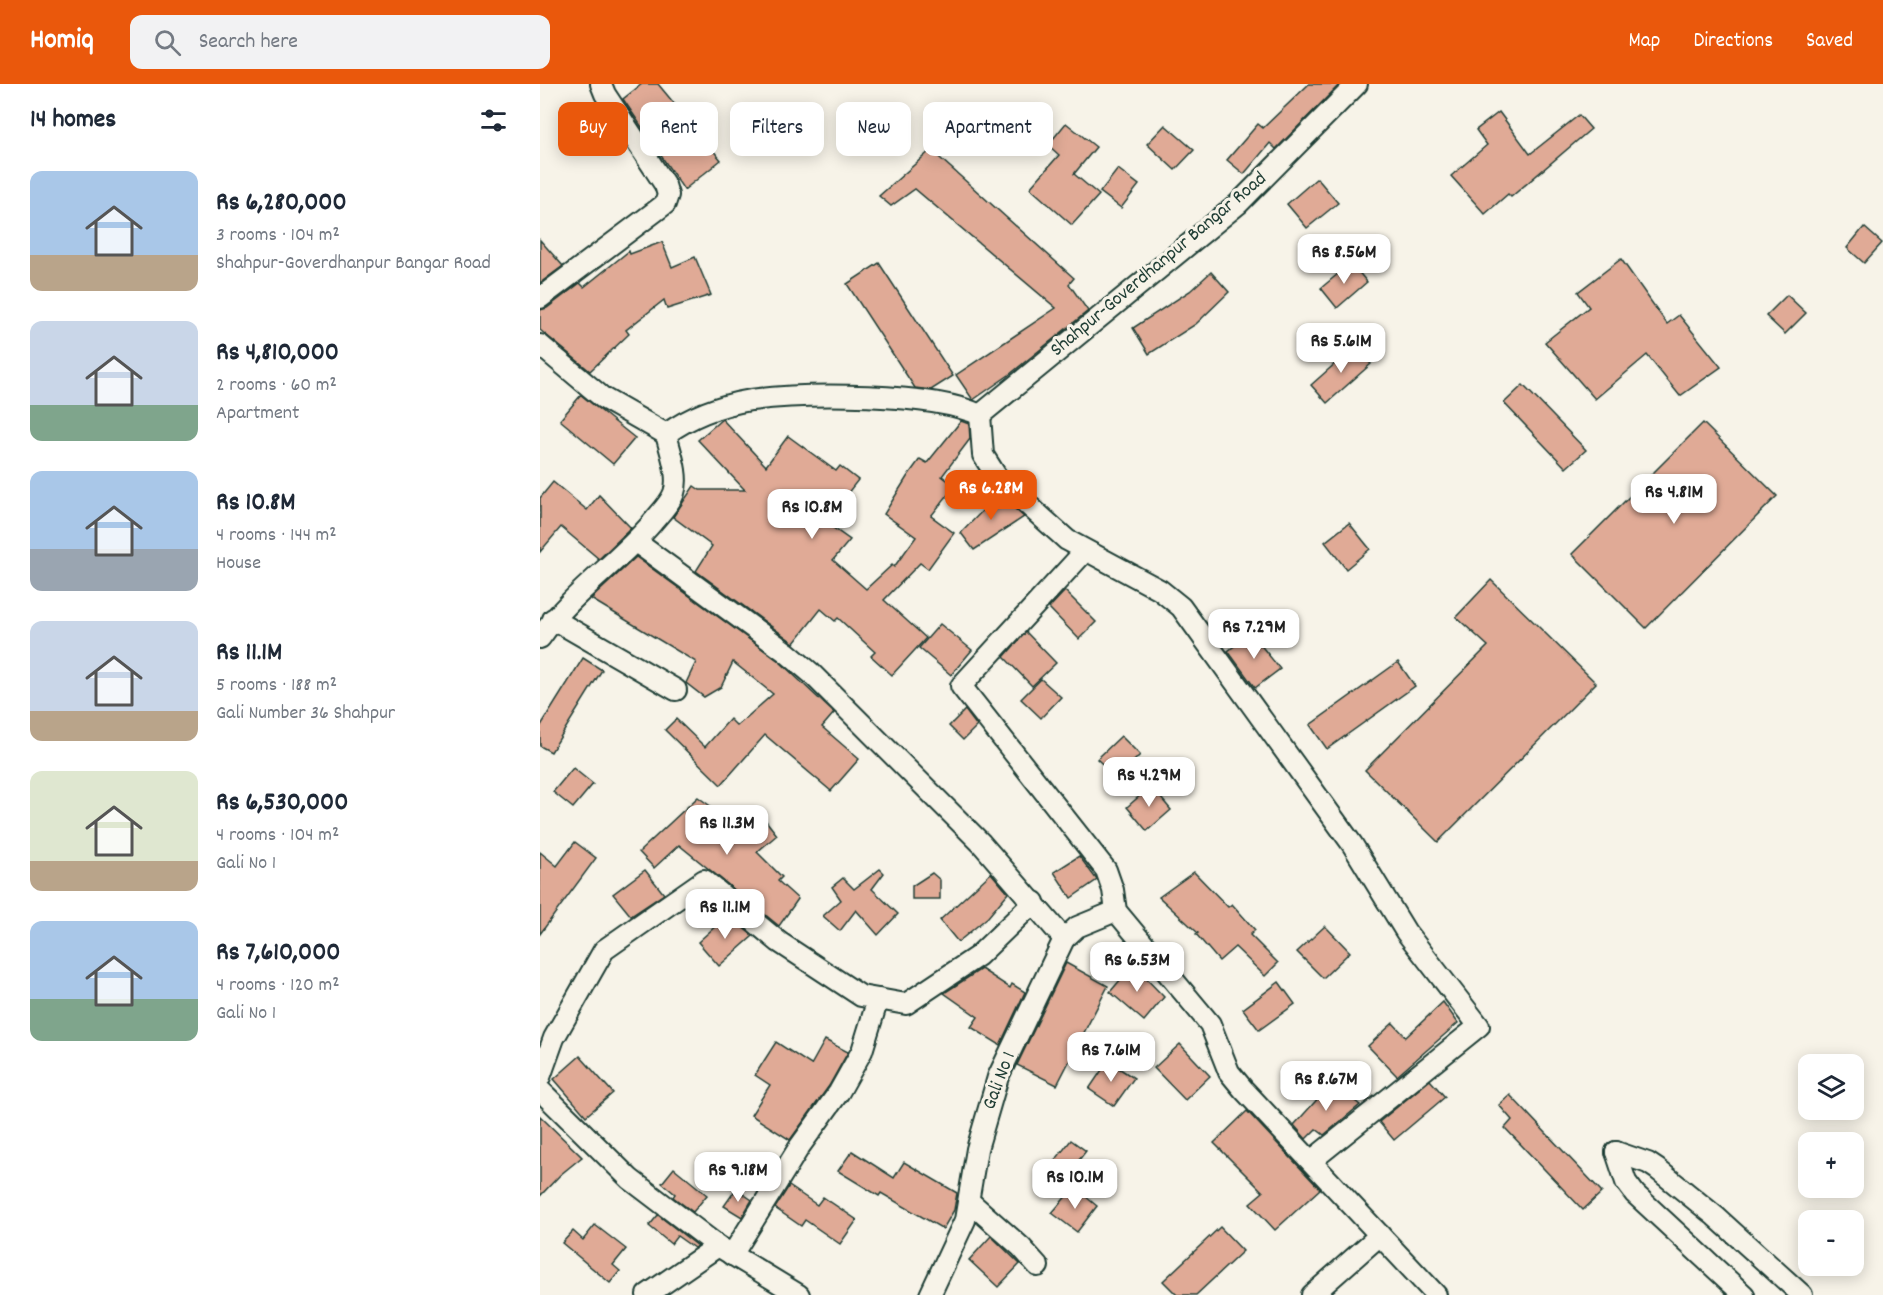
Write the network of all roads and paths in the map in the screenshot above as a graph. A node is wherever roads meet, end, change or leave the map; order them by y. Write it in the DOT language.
graph roads {
  1 [pos="1357,84"];
  2 [pos="607,87"];
  3 [pos="540,298"];
  4 [pos="540,345"];
  5 [pos="980,415"];
  6 [pos="666,434"];
  7 [pos="636,542"];
  8 [pos="1085,551"];
  9 [pos="553,619"];
  10 [pos="540,638"];
  11 [pos="676,690"];
  12 [pos="1034,902"];
  13 [pos="1116,911"];
  14 [pos="1064,939"];
  15 [pos="878,999"];
  16 [pos="540,1077"];
  17 [pos="540,1090"];
  18 [pos="1311,1161"];
  19 [pos="969,1201"];
  20 [pos="1380,1235"];
  21 [pos="725,1250"];
  22 [pos="1038,1266"];
  23 [pos="647,1295"];
  24 [pos="799,1295"];
  25 [pos="930,1295"];
  26 [pos="1312,1295"];
  27 [pos="1436,1295"];
  28 [pos="1744,1295"];
  29 [pos="1802,1295"];
  1 -- 5 [label="street, Shahpur-Goverdhanpur Bangar Road"];
  2 -- 3 [label="street"];
  4 -- 6 [label="street"];
  5 -- 6 [label="street"];
  5 -- 8 [label="street"];
  6 -- 7 [label="street"];
  7 -- 9 [label="street"];
  7 -- 12 [label="street"];
  8 -- 13 [label="street"];
  8 -- 18 [label="street"];
  9 -- 10 [label="street"];
  9 -- 11 [label="street"];
  12 -- 14 [label="street"];
  12 -- 15 [label="street"];
  13 -- 14 [label="street"];
  13 -- 18 [label="street"];
  14 -- 19 [label="street, Gali No 1"];
  15 -- 16 [label="street"];
  15 -- 21 [label="street"];
  17 -- 21 [label="street"];
  18 -- 20 [label="street"];
  19 -- 22 [label="street"];
  19 -- 25 [label="street, Gali No 1"];
  20 -- 26 [label="street"];
  20 -- 27 [label="street"];
  21 -- 23 [label="street"];
  21 -- 24 [label="street"];
  28 -- 29 [label="street"];
}
